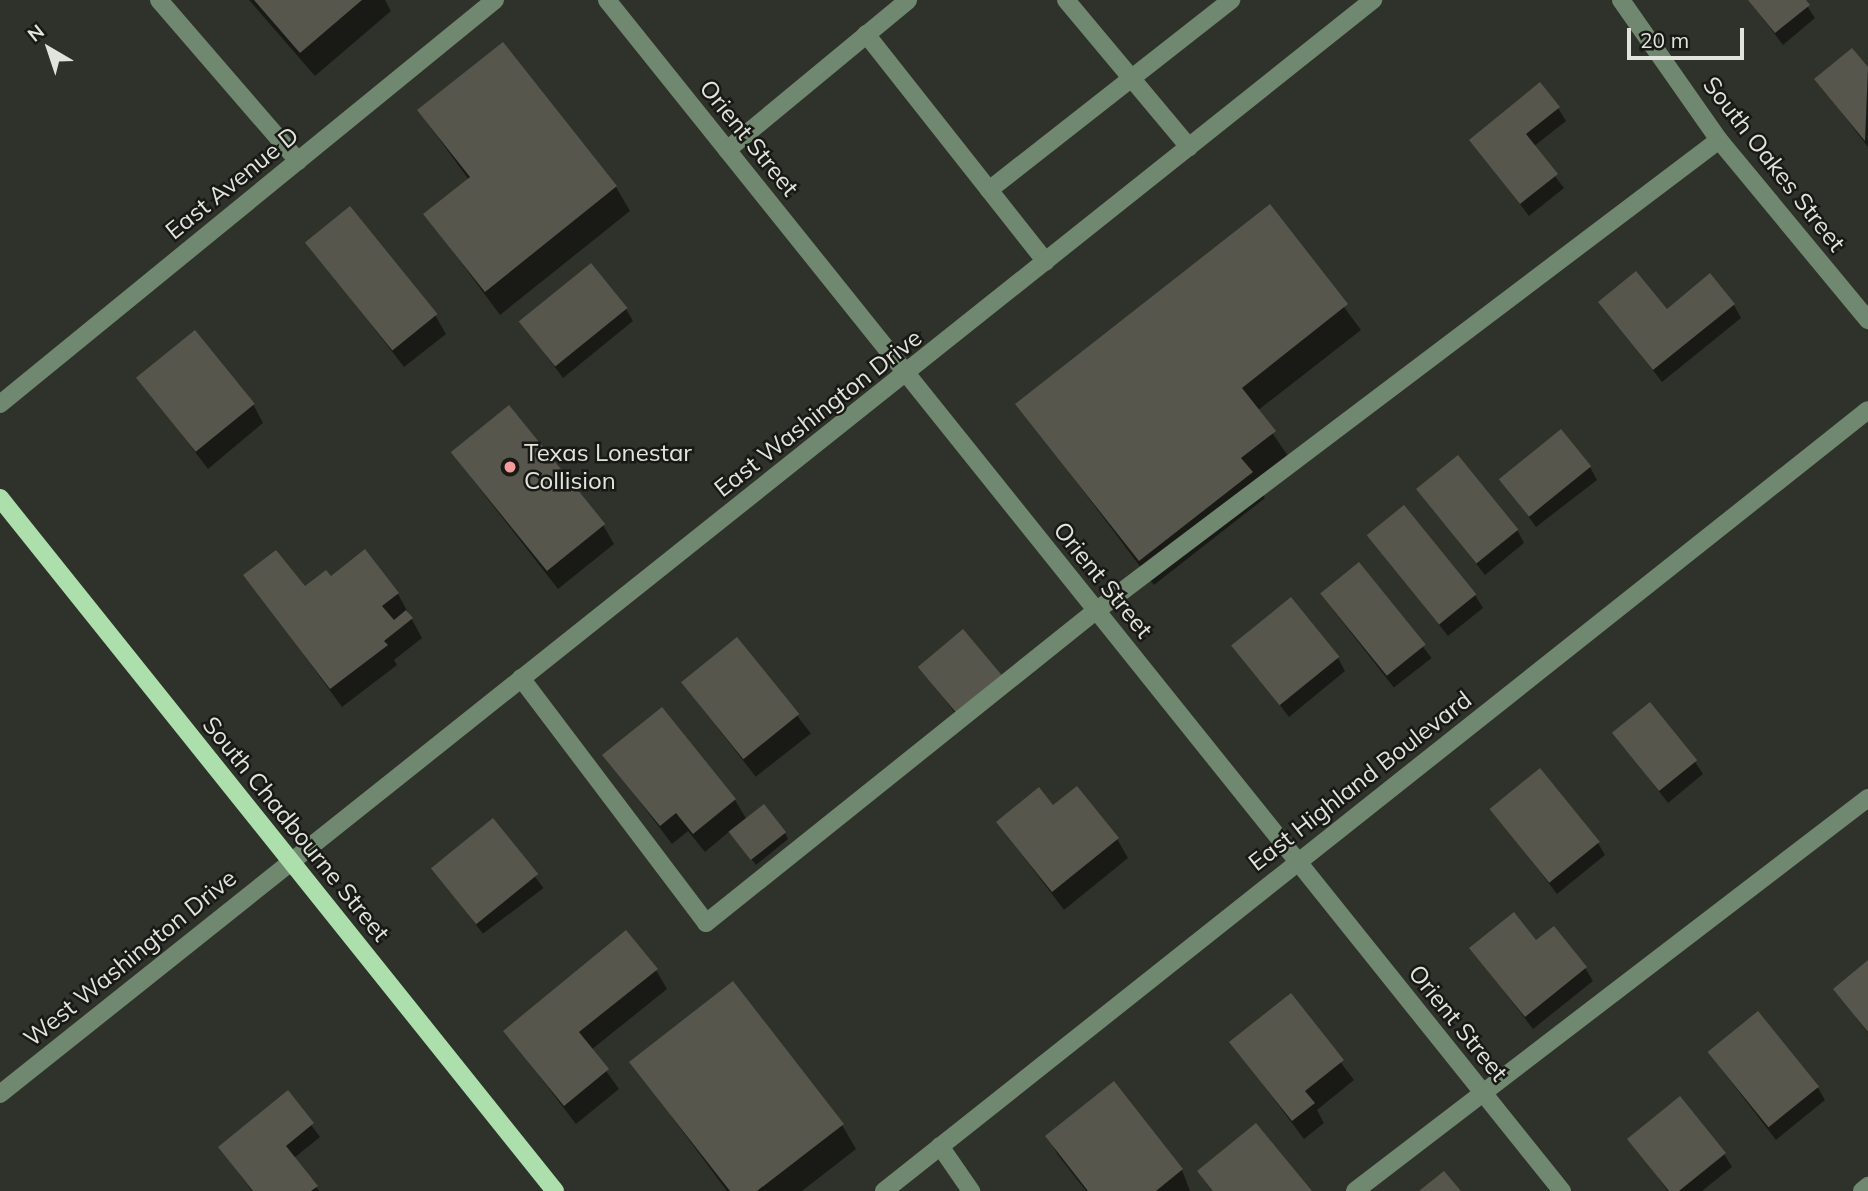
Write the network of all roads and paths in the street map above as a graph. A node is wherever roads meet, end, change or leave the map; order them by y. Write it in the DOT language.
graph roads {
  1 [pos="159,0"];
  2 [pos="495,0"];
  3 [pos="607,0"];
  4 [pos="908,0"];
  5 [pos="1066,0"];
  6 [pos="1231,0"];
  7 [pos="1373,0"];
  8 [pos="1621,0"];
  9 [pos="866,34"];
  10 [pos="1132,79"];
  11 [pos="1719,140"];
  12 [pos="1189,147"];
  13 [pos="727,150"];
  14 [pos="298,161"];
  15 [pos="989,190"];
  16 [pos="1046,262"];
  17 [pos="1868,320"];
  18 [pos="907,374"];
  19 [pos="0,404"];
  20 [pos="1868,410"];
  21 [pos="0,498"];
  22 [pos="1096,611"];
  23 [pos="522,678"];
  24 [pos="1868,797"];
  25 [pos="290,861"];
  26 [pos="1298,862"];
  27 [pos="1482,1091"];
  28 [pos="0,1094"];
  29 [pos="940,1146"];
  30 [pos="1868,1186"];
  31 [pos="555,1191"];
  32 [pos="884,1191"];
  33 [pos="971,1191"];
  34 [pos="1355,1191"];
  35 [pos="1562,1191"];
  36 [pos="1862,1191"];
  1 -- 14 [label="street"];
  2 -- 14 [label="street, East Avenue D"];
  3 -- 13 [label="street, Orient Street"];
  4 -- 9 [label="street"];
  5 -- 10 [label="street"];
  6 -- 10 [label="street"];
  7 -- 12 [label="street, East Washington Drive"];
  8 -- 11 [label="street, South Oakes Street"];
  9 -- 13 [label="street"];
  9 -- 15 [label="street"];
  10 -- 12 [label="street"];
  10 -- 15 [label="street"];
  11 -- 17 [label="street, South Oakes Street"];
  11 -- 22 [label="street"];
  12 -- 16 [label="street, East Washington Drive"];
  13 -- 18 [label="street, Orient Street"];
  14 -- 19 [label="street, East Avenue D"];
  15 -- 16 [label="street"];
  16 -- 18 [label="street, East Washington Drive"];
  18 -- 22 [label="street, Orient Street"];
  18 -- 23 [label="street, East Washington Drive"];
  20 -- 26 [label="street, East Highland Boulevard"];
  21 -- 25 [label="main road, South Chadbourne Street"];
  22 -- 23 [label="street"];
  22 -- 26 [label="street, Orient Street"];
  23 -- 25 [label="street, East Washington Drive"];
  24 -- 27 [label="street"];
  25 -- 28 [label="street, West Washington Drive"];
  25 -- 31 [label="main road, South Chadbourne Street"];
  26 -- 27 [label="street, Orient Street"];
  26 -- 29 [label="street, East Highland Boulevard"];
  27 -- 34 [label="street"];
  27 -- 35 [label="street, Orient Street"];
  29 -- 32 [label="street, East Highland Boulevard"];
  29 -- 33 [label="street"];
  30 -- 36 [label="street"];
}
